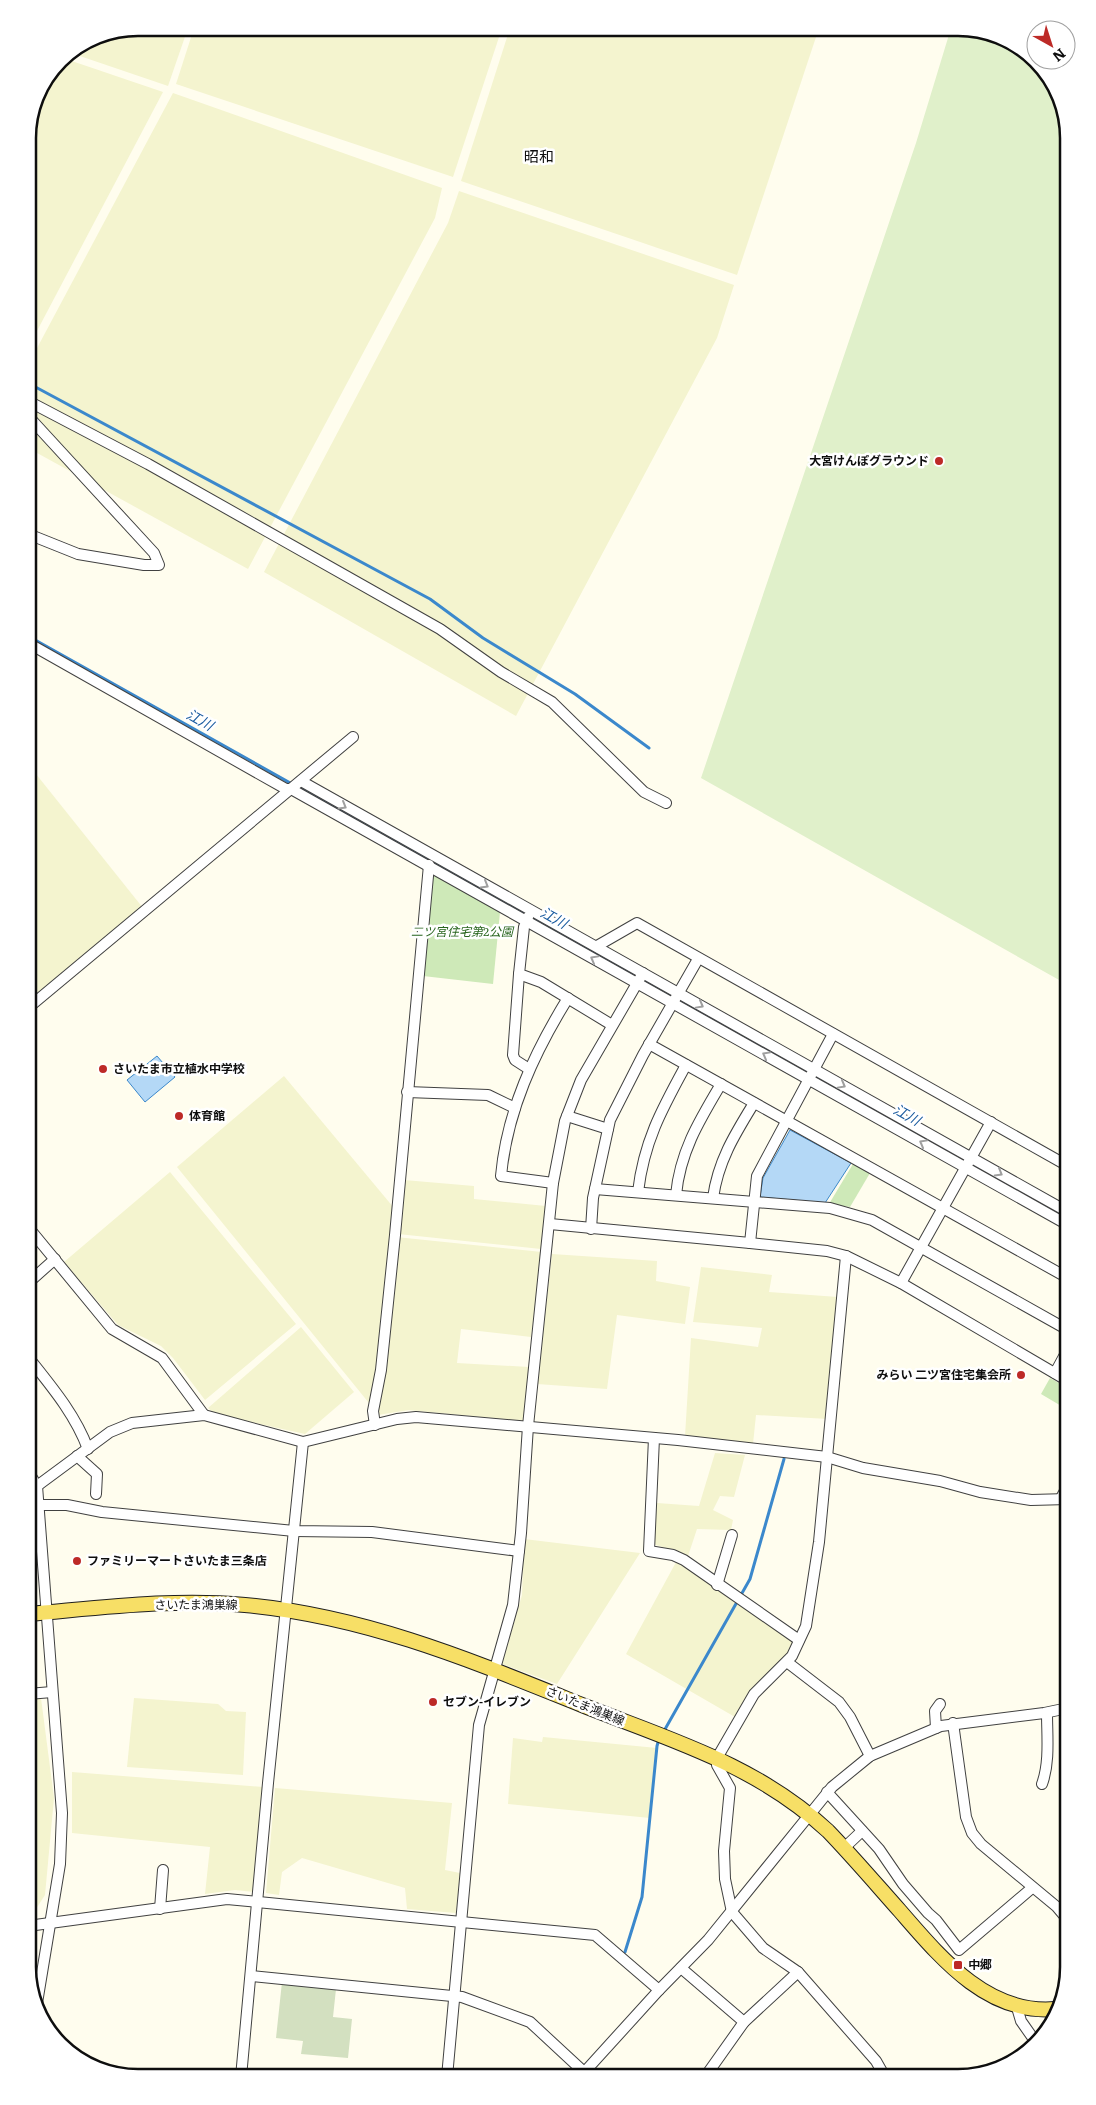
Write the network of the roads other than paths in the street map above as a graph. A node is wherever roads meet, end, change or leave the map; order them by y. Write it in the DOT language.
graph roads {
  1 [pos="36,405"];
  2 [pos="36,425"];
  3 [pos="36,537"];
  4 [pos="36,648"];
  5 [pos="353,737"];
  6 [pos="296,785"];
  7 [pos="666,803"];
  8 [pos="429,865"];
  9 [pos="529,916"];
  10 [pos="597,946"];
  11 [pos="698,959"];
  12 [pos="520,974"];
  13 [pos="640,978"];
  14 [pos="568,998"];
  15 [pos="675,998"];
  16 [pos="36,1001"];
  17 [pos="612,1025"];
  18 [pos="833,1034"];
  19 [pos="649,1044"];
  20 [pos="686,1065"];
  21 [pos="529,1069"];
  22 [pos="811,1074"];
  23 [pos="721,1084"];
  24 [pos="407,1092"];
  25 [pos="754,1103"];
  26 [pos="515,1108"];
  27 [pos="567,1116"];
  28 [pos="786,1120"];
  29 [pos="990,1122"];
  30 [pos="608,1129"];
  31 [pos="1060,1161"];
  32 [pos="968,1162"];
  33 [pos="553,1183"];
  34 [pos="595,1189"];
  35 [pos="638,1192"];
  36 [pos="676,1196"];
  37 [pos="713,1198"];
  38 [pos="754,1202"];
  39 [pos="943,1208"];
  40 [pos="1060,1208"];
  41 [pos="1060,1220"];
  42 [pos="550,1224"];
  43 [pos="591,1229"];
  44 [pos="36,1237"];
  45 [pos="750,1243"];
  46 [pos="921,1247"];
  47 [pos="846,1256"];
  48 [pos="55,1260"];
  49 [pos="1060,1274"];
  50 [pos="36,1276"];
  51 [pos="901,1283"];
  52 [pos="1060,1325"];
  53 [pos="1060,1364"];
  54 [pos="36,1366"];
  55 [pos="1055,1373"];
  56 [pos="1060,1376"];
  57 [pos="204,1415"];
  58 [pos="375,1425"];
  59 [pos="528,1426"];
  60 [pos="654,1438"];
  61 [pos="303,1442"];
  62 [pos="88,1449"];
  63 [pos="77,1456"];
  64 [pos="827,1457"];
  65 [pos="37,1486"];
  66 [pos="96,1494"];
  67 [pos="1060,1498"];
  68 [pos="38,1505"];
  69 [pos="294,1532"];
  70 [pos="732,1535"];
  71 [pos="519,1551"];
  72 [pos="717,1584"];
  73 [pos="285,1610"];
  74 [pos="46,1612"];
  75 [pos="36,1613"];
  76 [pos="799,1640"];
  77 [pos="787,1662"];
  78 [pos="496,1671"];
  79 [pos="52,1692"];
  80 [pos="36,1693"];
  81 [pos="940,1704"];
  82 [pos="1060,1710"];
  83 [pos="1047,1713"];
  84 [pos="953,1723"];
  85 [pos="936,1728"];
  86 [pos="870,1756"];
  87 [pos="716,1758"];
  88 [pos="1042,1784"];
  89 [pos="827,1792"];
  90 [pos="809,1814"];
  91 [pos="862,1831"];
  92 [pos="844,1848"];
  93 [pos="163,1870"];
  94 [pos="1032,1888"];
  95 [pos="258,1901"];
  96 [pos="160,1909"];
  97 [pos="1060,1911"];
  98 [pos="732,1912"];
  99 [pos="462,1921"];
  100 [pos="49,1922"];
  101 [pos="36,1924"];
  102 [pos="681,1968"];
  103 [pos="798,1972"];
  104 [pos="251,1976"];
  105 [pos="39,1989"];
  106 [pos="658,1990"];
  107 [pos="455,1997"];
  108 [pos="1016,2004"];
  109 [pos="1050,2009"];
  110 [pos="744,2022"];
  111 [pos="1032,2036"];
  112 [pos="242,2069"];
  113 [pos="448,2069"];
  114 [pos="576,2069"];
  115 [pos="587,2069"];
  116 [pos="711,2069"];
  117 [pos="880,2069"];
  1 -- 7 [label="street"];
  2 -- 3 [label="street"];
  4 -- 6 [label="street"];
  5 -- 6 [label="street"];
  6 -- 8 [label="street"];
  6 -- 9 [label="street, one-way"];
  6 -- 16 [label="street"];
  8 -- 9 [label="street"];
  8 -- 24 [label="street"];
  9 -- 10 [label="street"];
  9 -- 12 [label="street"];
  13 -- 9 [label="street, one-way"];
  10 -- 11 [label="street"];
  10 -- 13 [label="street"];
  11 -- 15 [label="street"];
  11 -- 18 [label="street"];
  12 -- 14 [label="street"];
  12 -- 21 [label="street"];
  13 -- 15 [label="street"];
  13 -- 17 [label="street"];
  14 -- 17 [label="street"];
  14 -- 21 [label="street"];
  15 -- 19 [label="street"];
  15 -- 22 [label="street"];
  17 -- 27 [label="street"];
  18 -- 22 [label="street"];
  18 -- 29 [label="street"];
  19 -- 20 [label="street"];
  19 -- 30 [label="street"];
  20 -- 23 [label="street"];
  20 -- 35 [label="street"];
  21 -- 26 [label="street"];
  22 -- 28 [label="street"];
  22 -- 32 [label="street"];
  23 -- 25 [label="street"];
  23 -- 36 [label="street"];
  24 -- 26 [label="street"];
  24 -- 58 [label="street"];
  25 -- 28 [label="street"];
  25 -- 37 [label="street"];
  26 -- 33 [label="street"];
  27 -- 30 [label="street"];
  27 -- 33 [label="street"];
  28 -- 38 [label="street"];
  28 -- 39 [label="street"];
  29 -- 31 [label="street"];
  29 -- 32 [label="street"];
  30 -- 34 [label="street"];
  32 -- 39 [label="street"];
  32 -- 40 [label="street, one-way"];
  32 -- 41 [label="street"];
  33 -- 42 [label="street"];
  34 -- 35 [label="street"];
  34 -- 43 [label="street"];
  35 -- 36 [label="street"];
  36 -- 37 [label="street"];
  37 -- 38 [label="street"];
  38 -- 45 [label="street"];
  38 -- 46 [label="street"];
  39 -- 46 [label="street"];
  39 -- 49 [label="street"];
  42 -- 43 [label="street"];
  42 -- 59 [label="street"];
  43 -- 45 [label="street"];
  44 -- 48 [label="street"];
  45 -- 47 [label="street"];
  46 -- 51 [label="street"];
  46 -- 52 [label="street"];
  47 -- 51 [label="street"];
  47 -- 64 [label="street"];
  48 -- 50 [label="street"];
  48 -- 57 [label="street"];
  51 -- 55 [label="street"];
  53 -- 55 [label="street"];
  54 -- 62 [label="street"];
  55 -- 56 [label="street"];
  57 -- 61 [label="street"];
  57 -- 62 [label="street"];
  58 -- 59 [label="street"];
  58 -- 61 [label="street"];
  59 -- 60 [label="street"];
  59 -- 71 [label="street"];
  60 -- 64 [label="street"];
  60 -- 72 [label="street"];
  61 -- 69 [label="street"];
  62 -- 63 [label="street"];
  63 -- 65 [label="street"];
  63 -- 66 [label="street"];
  64 -- 67 [label="street"];
  64 -- 76 [label="street"];
  65 -- 68 [label="street"];
  68 -- 69 [label="street"];
  68 -- 74 [label="street"];
  69 -- 71 [label="street"];
  69 -- 73 [label="street"];
  70 -- 72 [label="street"];
  71 -- 78 [label="street"];
  72 -- 76 [label="street"];
  73 -- 74 [label="main road, さいたま鴻巣線"];
  73 -- 78 [label="main road, さいたま鴻巣線"];
  73 -- 95 [label="street"];
  74 -- 75 [label="main road, さいたま鴻巣線"];
  74 -- 79 [label="street"];
  76 -- 77 [label="street"];
  77 -- 86 [label="street"];
  77 -- 87 [label="street"];
  78 -- 87 [label="main road, さいたま鴻巣線"];
  78 -- 99 [label="street"];
  79 -- 80 [label="street"];
  79 -- 100 [label="street"];
  81 -- 85 [label="street"];
  82 -- 83 [label="street"];
  83 -- 84 [label="street"];
  83 -- 88 [label="street"];
  84 -- 85 [label="street"];
  84 -- 94 [label="street"];
  85 -- 86 [label="street"];
  86 -- 89 [label="street"];
  87 -- 90 [label="main road, さいたま鴻巣線"];
  87 -- 98 [label="street"];
  89 -- 90 [label="street"];
  89 -- 91 [label="street"];
  90 -- 92 [label="main road, さいたま鴻巣線"];
  90 -- 98 [label="street"];
  91 -- 92 [label="street"];
  91 -- 94 [label="street"];
  92 -- 108 [label="main road, さいたま鴻巣線"];
  93 -- 96 [label="street"];
  94 -- 97 [label="street"];
  95 -- 96 [label="street"];
  95 -- 99 [label="street"];
  95 -- 104 [label="street"];
  96 -- 100 [label="street"];
  98 -- 102 [label="street"];
  98 -- 103 [label="street"];
  99 -- 106 [label="street"];
  99 -- 107 [label="street"];
  100 -- 101 [label="street"];
  100 -- 105 [label="street"];
  102 -- 106 [label="street"];
  102 -- 110 [label="street"];
  103 -- 110 [label="street"];
  103 -- 117 [label="street"];
  104 -- 107 [label="street"];
  104 -- 112 [label="street"];
  106 -- 115 [label="street"];
  107 -- 113 [label="street"];
  107 -- 114 [label="street"];
  108 -- 109 [label="main road, さいたま鴻巣線"];
  108 -- 111 [label="street"];
  110 -- 116 [label="street"];
}
